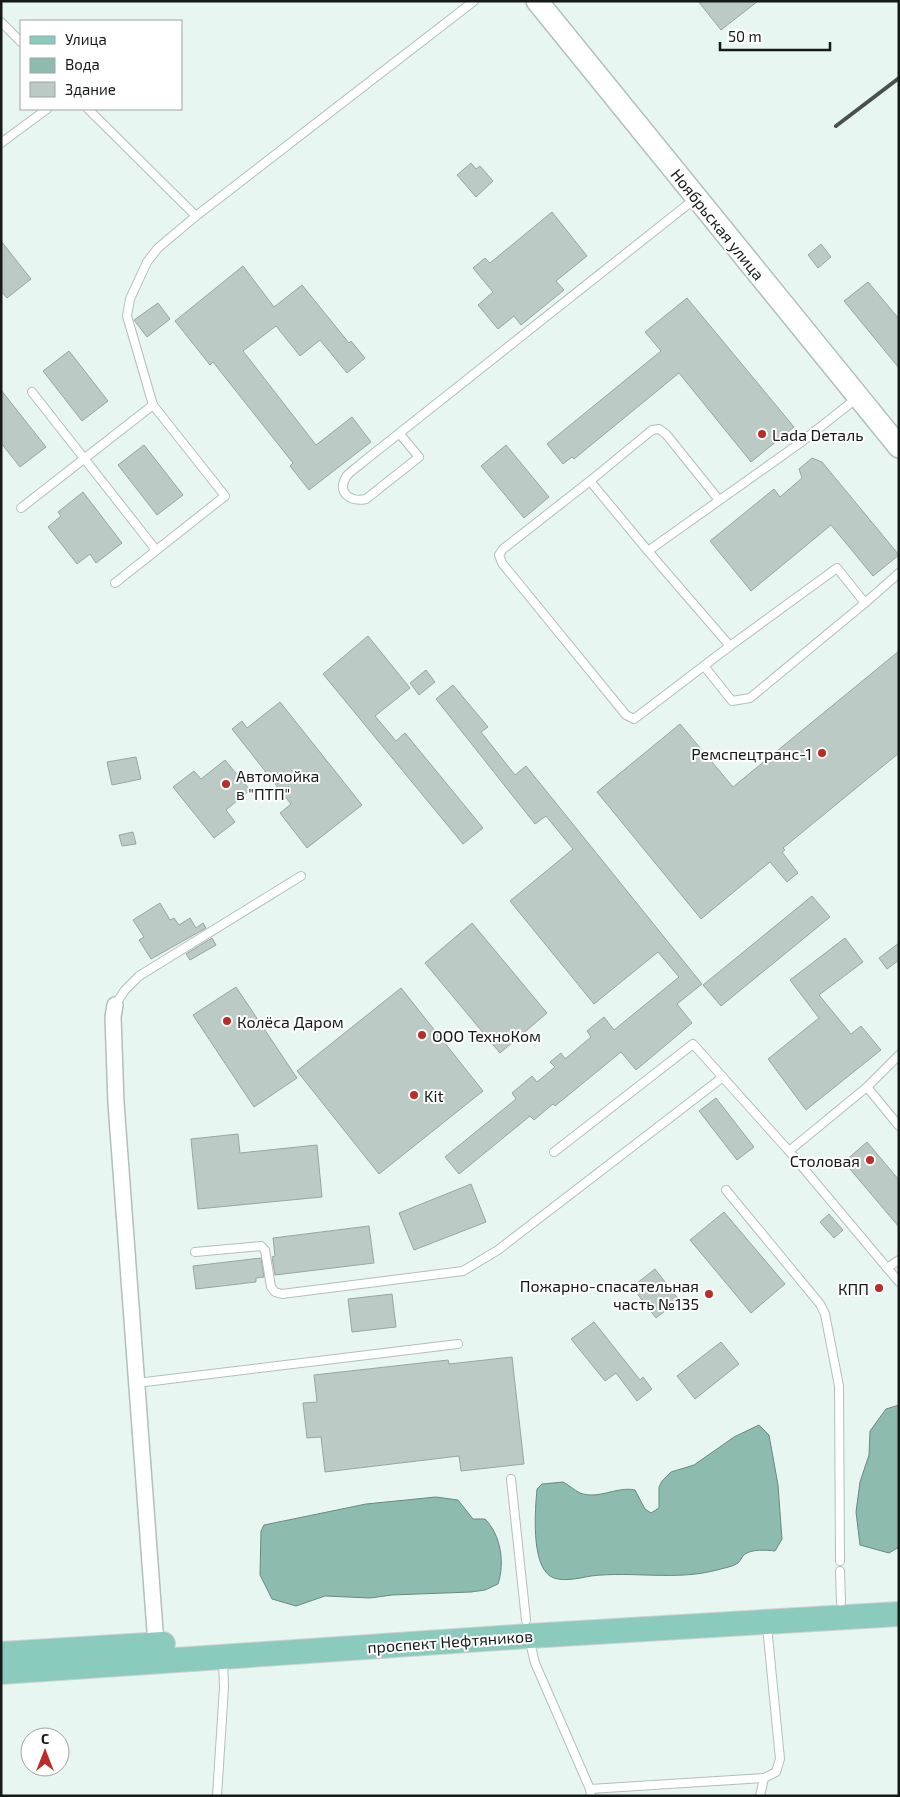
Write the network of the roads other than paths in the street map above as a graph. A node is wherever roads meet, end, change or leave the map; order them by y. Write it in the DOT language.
graph roads {
  1 [pos="474,1"];
  2 [pos="537,1"];
  3 [pos="1,22"];
  4 [pos="20,41"];
  5 [pos="46,110"];
  6 [pos="89,110"];
  7 [pos="1,143"];
  8 [pos="696,198"];
  9 [pos="196,216"];
  10 [pos="32,392"];
  11 [pos="858,397"];
  12 [pos="153,405"];
  13 [pos="399,433"];
  14 [pos="899,447"];
  15 [pos="84,459"];
  16 [pos="590,481"];
  17 [pos="719,500"];
  18 [pos="22,508"];
  19 [pos="156,550"];
  20 [pos="648,551"];
  21 [pos="899,573"];
  22 [pos="115,583"];
  23 [pos="865,603"];
  24 [pos="730,646"];
  25 [pos="704,666"];
  26 [pos="301,876"];
  27 [pos="115,1006"];
  28 [pos="899,1055"];
  29 [pos="723,1077"];
  30 [pos="867,1087"];
  31 [pos="899,1126"];
  32 [pos="554,1152"];
  33 [pos="789,1152"];
  34 [pos="726,1190"];
  35 [pos="195,1252"];
  36 [pos="899,1260"];
  37 [pos="887,1268"];
  38 [pos="899,1282"];
  39 [pos="458,1344"];
  40 [pos="137,1383"];
  41 [pos="511,1479"];
  42 [pos="840,1561"];
  43 [pos="840,1571"];
  44 [pos="899,1599"];
  45 [pos="841,1602"];
  46 [pos="899,1614"];
  47 [pos="767,1622"];
  48 [pos="528,1628"];
  49 [pos="223,1648"];
  50 [pos="157,1653"];
  51 [pos="1,1654"];
  52 [pos="1,1672"];
  53 [pos="764,1778"];
  54 [pos="590,1792"];
  55 [pos="217,1796"];
  56 [pos="760,1796"];
  1 -- 9 [label="lane"];
  2 -- 8 [label="main road, Ноябрьская улица"];
  3 -- 4 [label="lane"];
  5 -- 7 [label="lane"];
  6 -- 9 [label="lane"];
  8 -- 11 [label="main road, Ноябрьская улица"];
  8 -- 13 [label="lane"];
  9 -- 12 [label="lane"];
  10 -- 15 [label="lane"];
  11 -- 14 [label="main road, Ноябрьская улица"];
  11 -- 17 [label="lane"];
  12 -- 15 [label="lane"];
  12 -- 19 [label="lane"];
  13 -- 13 [label="lane"];
  15 -- 18 [label="lane"];
  15 -- 19 [label="lane"];
  16 -- 17 [label="lane"];
  16 -- 20 [label="lane"];
  16 -- 25 [label="lane"];
  17 -- 20 [label="lane"];
  19 -- 22 [label="lane"];
  20 -- 24 [label="lane"];
  21 -- 23 [label="lane"];
  23 -- 24 [label="lane"];
  23 -- 25 [label="lane"];
  24 -- 25 [label="lane"];
  26 -- 27 [label="lane"];
  27 -- 40 [label="street"];
  28 -- 30 [label="lane"];
  29 -- 32 [label="lane"];
  29 -- 33 [label="lane"];
  29 -- 35 [label="lane"];
  30 -- 31 [label="lane"];
  30 -- 33 [label="lane"];
  33 -- 37 [label="lane"];
  34 -- 42 [label="lane"];
  36 -- 37 [label="lane"];
  37 -- 38 [label="lane"];
  39 -- 40 [label="lane"];
  40 -- 50 [label="street"];
  41 -- 48 [label="lane"];
  43 -- 45 [label="lane"];
  44 -- 45 [label="main road, проспект Нефтяников"];
  45 -- 48 [label="main road, проспект Нефтяников"];
  46 -- 47 [label="main road, проспект Нефтяников"];
  47 -- 48 [label="main road, проспект Нефтяников"];
  47 -- 53 [label="lane"];
  48 -- 49 [label="main road, проспект Нефтяников"];
  48 -- 54 [label="lane"];
  49 -- 50 [label="main road, проспект Нефтяников"];
  49 -- 55 [label="lane"];
  50 -- 51 [label="main road, проспект Нефтяников"];
  50 -- 52 [label="main road, проспект Нефтяников"];
  53 -- 54 [label="lane"];
  53 -- 56 [label="lane"];
}
